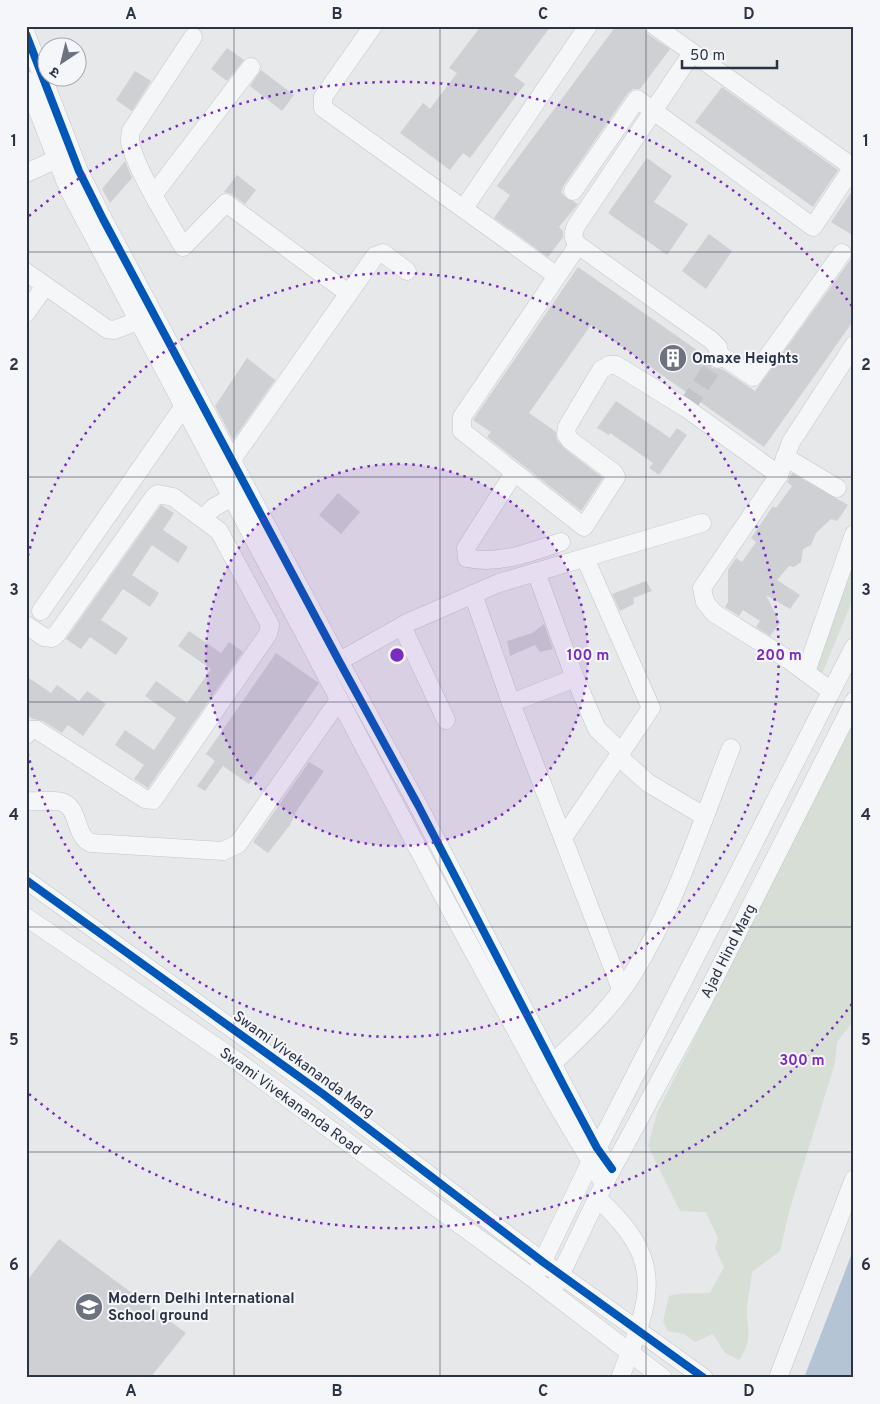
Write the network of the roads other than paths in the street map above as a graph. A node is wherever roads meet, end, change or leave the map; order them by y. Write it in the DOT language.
graph roads {
  1 [pos="373,26"];
  2 [pos="588,26"];
  3 [pos="655,26"];
  4 [pos="26,34"];
  5 [pos="193,37"];
  6 [pos="692,53"];
  7 [pos="250,67"];
  8 [pos="26,80"];
  9 [pos="654,111"];
  10 [pos="64,156"];
  11 [pos="853,167"];
  12 [pos="26,173"];
  13 [pos="573,191"];
  14 [pos="154,194"];
  15 [pos="464,208"];
  16 [pos="578,245"];
  17 [pos="842,253"];
  18 [pos="406,271"];
  19 [pos="26,272"];
  20 [pos="557,276"];
  21 [pos="45,286"];
  22 [pos="348,293"];
  23 [pos="26,313"];
  24 [pos="138,321"];
  25 [pos="854,345"];
  26 [pos="192,404"];
  27 [pos="785,457"];
  28 [pos="231,461"];
  29 [pos="514,473"];
  30 [pos="779,475"];
  31 [pos="837,488"];
  32 [pos="232,497"];
  33 [pos="204,518"];
  34 [pos="702,523"];
  35 [pos="854,534"];
  36 [pos="561,542"];
  37 [pos="585,558"];
  38 [pos="536,572"];
  39 [pos="473,594"];
  40 [pos="42,610"];
  41 [pos="26,625"];
  42 [pos="402,626"];
  43 [pos="854,646"];
  44 [pos="339,661"];
  45 [pos="323,670"];
  46 [pos="806,672"];
  47 [pos="575,678"];
  48 [pos="831,691"];
  49 [pos="339,700"];
  50 [pos="854,700"];
  51 [pos="511,703"];
  52 [pos="446,720"];
  53 [pos="26,734"];
  54 [pos="731,748"];
  55 [pos="620,754"];
  56 [pos="26,802"];
  57 [pos="704,816"];
  58 [pos="563,838"];
  59 [pos="26,880"];
  60 [pos="26,917"];
  61 [pos="622,990"];
  62 [pos="553,1063"];
  63 [pos="593,1156"];
  64 [pos="854,1179"];
  65 [pos="604,1184"];
  66 [pos="543,1262"];
  67 [pos="561,1275"];
  68 [pos="534,1279"];
  69 [pos="551,1293"];
  70 [pos="638,1331"];
  71 [pos="630,1352"];
  72 [pos="620,1378"];
  73 [pos="664,1378"];
  74 [pos="704,1378"];
  75 [pos="778,1378"];
  1 -- 15 [label="street"];
  2 -- 15 [label="street"];
  3 -- 6 [label="street"];
  4 -- 10 [label="street"];
  5 -- 14 [label="street"];
  6 -- 9 [label="street"];
  6 -- 11 [label="street"];
  7 -- 14 [label="street"];
  8 -- 10 [label="street"];
  9 -- 11 [label="street"];
  9 -- 13 [label="street"];
  9 -- 16 [label="street"];
  10 -- 12 [label="street"];
  10 -- 24 [label="street"];
  10 -- 26 [label="street"];
  14 -- 22 [label="street"];
  15 -- 20 [label="street"];
  16 -- 17 [label="street"];
  16 -- 20 [label="street"];
  18 -- 22 [label="street"];
  19 -- 21 [label="street"];
  20 -- 29 [label="street"];
  21 -- 23 [label="street"];
  21 -- 24 [label="street"];
  22 -- 28 [label="street"];
  24 -- 26 [label="street"];
  25 -- 27 [label="street"];
  26 -- 28 [label="street"];
  26 -- 32 [label="street"];
  26 -- 40 [label="street"];
  27 -- 30 [label="street"];
  27 -- 31 [label="street"];
  28 -- 44 [label="street"];
  29 -- 30 [label="street"];
  29 -- 36 [label="street"];
  30 -- 46 [label="street"];
  32 -- 33 [label="street"];
  32 -- 45 [label="street"];
  33 -- 41 [label="street"];
  33 -- 53 [label="street"];
  34 -- 37 [label="street"];
  35 -- 46 [label="street"];
  37 -- 38 [label="street"];
  37 -- 55 [label="street"];
  38 -- 39 [label="street"];
  38 -- 47 [label="street"];
  39 -- 42 [label="street"];
  39 -- 51 [label="street"];
  42 -- 44 [label="street"];
  42 -- 52 [label="street"];
  43 -- 48 [label="street"];
  44 -- 45 [label="street"];
  44 -- 62 [label="street"];
  45 -- 49 [label="street"];
  46 -- 48 [label="street"];
  47 -- 51 [label="street"];
  47 -- 55 [label="street"];
  48 -- 63 [label="street"];
  49 -- 56 [label="street"];
  49 -- 63 [label="street"];
  50 -- 65 [label="street, Ajad Hind Marg"];
  51 -- 58 [label="street"];
  54 -- 57 [label="street"];
  55 -- 57 [label="street"];
  55 -- 58 [label="street"];
  57 -- 61 [label="street"];
  58 -- 61 [label="street"];
  59 -- 66 [label="street, Swami Vivekananda Marg"];
  60 -- 68 [label="street, Swami Vivekananda Road"];
  61 -- 62 [label="street"];
  62 -- 63 [label="street"];
  63 -- 65 [label="street"];
  63 -- 66 [label="street"];
  64 -- 75 [label="street"];
  65 -- 67 [label="street, Ajad Hind Marg"];
  65 -- 70 [label="street"];
  66 -- 67 [label="street, Swami Vivekananda Marg"];
  66 -- 68 [label="street"];
  67 -- 69 [label="street, Ajad Hind Marg"];
  67 -- 70 [label="street, Swami Vivekananda Marg"];
  68 -- 69 [label="street, Swami Vivekananda Road"];
  69 -- 71 [label="street, Swami Vivekananda Road"];
  70 -- 71 [label="street"];
  70 -- 74 [label="street, Swami Vivekananda Marg"];
  71 -- 72 [label="street"];
  71 -- 73 [label="street, Swami Vivekananda Road"];
}
